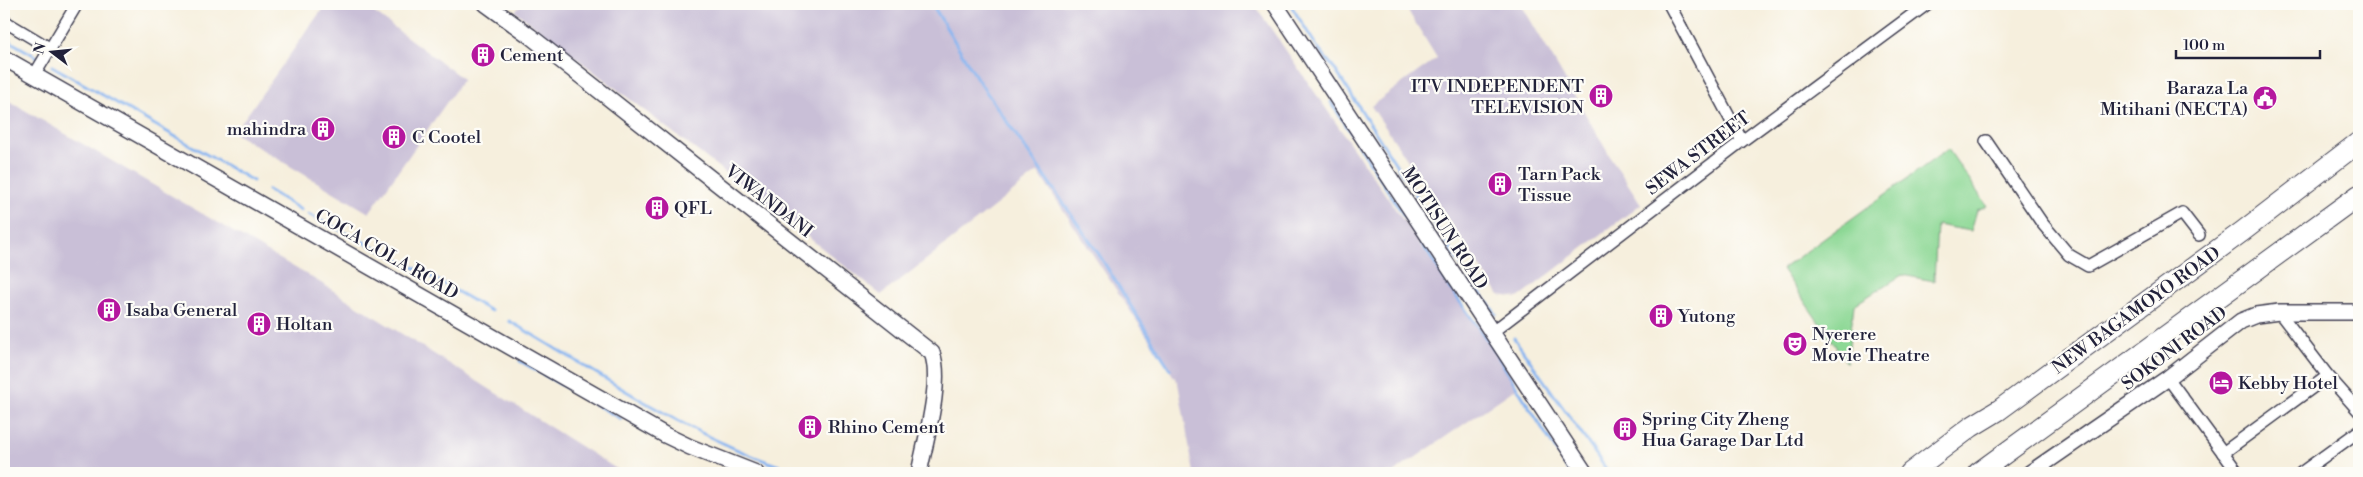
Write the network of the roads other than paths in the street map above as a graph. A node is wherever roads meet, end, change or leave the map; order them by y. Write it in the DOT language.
graph roads {
  1 [pos="77,4"];
  2 [pos="486,4"];
  3 [pos="1275,4"];
  4 [pos="1669,4"];
  5 [pos="1921,6"];
  6 [pos="4,21"];
  7 [pos="51,49"];
  8 [pos="4,58"];
  9 [pos="34,74"];
  10 [pos="1742,141"];
  11 [pos="1986,141"];
  12 [pos="2359,142"];
  13 [pos="2359,195"];
  14 [pos="2199,235"];
  15 [pos="2279,312"];
  16 [pos="2359,312"];
  17 [pos="1491,333"];
  18 [pos="2328,376"];
  19 [pos="2168,378"];
  20 [pos="2359,411"];
  21 [pos="2359,431"];
  22 [pos="2223,452"];
  23 [pos="756,473"];
  24 [pos="919,473"];
  25 [pos="1585,473"];
  26 [pos="1910,473"];
  27 [pos="1978,473"];
  28 [pos="2030,473"];
  29 [pos="2238,473"];
  30 [pos="2301,473"];
  1 -- 7 [label="street"];
  2 -- 24 [label="street, VIWANDANI"];
  3 -- 17 [label="street, MOTISUN ROAD"];
  4 -- 10 [label="street"];
  5 -- 10 [label="street, SEWA STREET"];
  6 -- 7 [label="street"];
  7 -- 9 [label="street"];
  8 -- 9 [label="street, COCA COLA ROAD"];
  9 -- 23 [label="street, COCA COLA ROAD"];
  10 -- 17 [label="street, SEWA STREET"];
  11 -- 14 [label="street"];
  12 -- 26 [label="highway, NEW BAGAMOYO ROAD"];
  13 -- 27 [label="highway"];
  15 -- 16 [label="street, SOKONI ROAD"];
  15 -- 18 [label="street"];
  15 -- 19 [label="street, SOKONI ROAD"];
  17 -- 25 [label="street, MOTISUN ROAD"];
  18 -- 20 [label="street"];
  18 -- 22 [label="street"];
  19 -- 22 [label="street"];
  19 -- 28 [label="street, SOKONI ROAD"];
  21 -- 30 [label="street"];
  22 -- 29 [label="street"];
}
